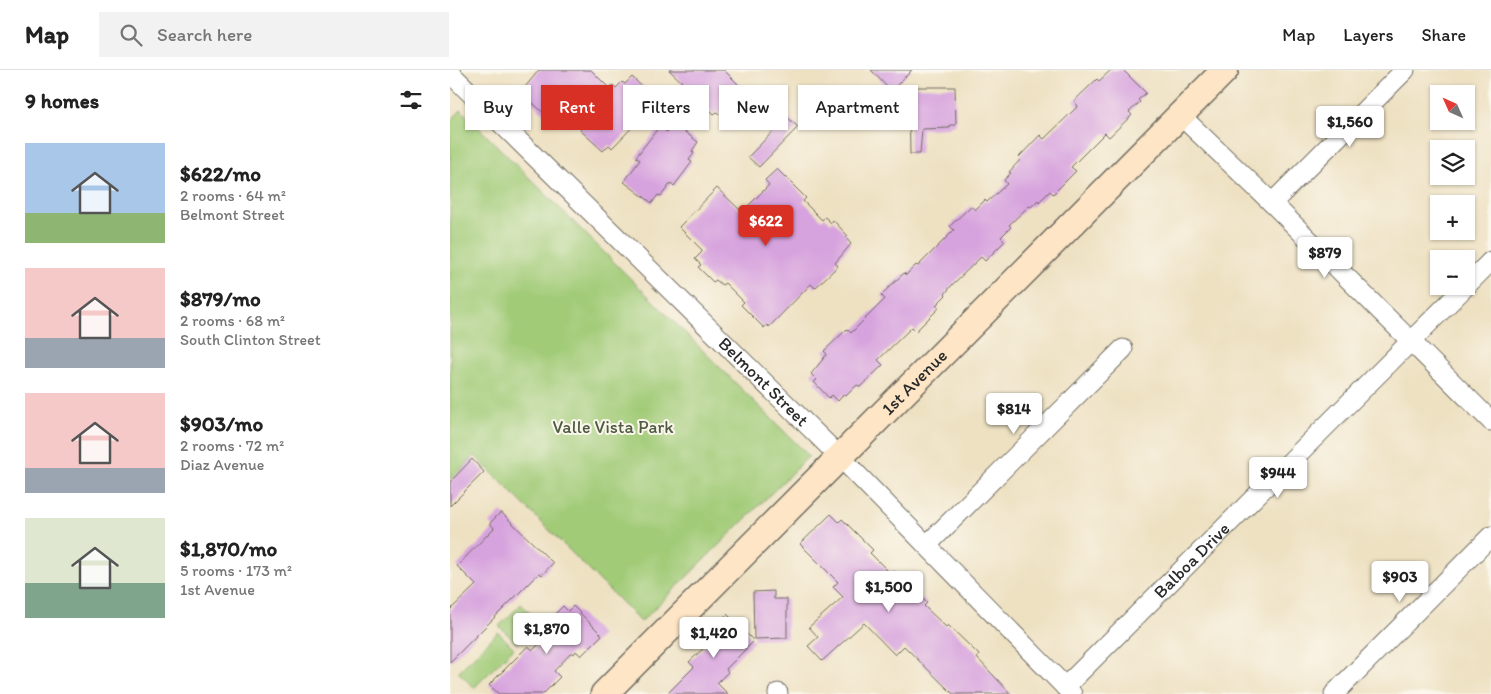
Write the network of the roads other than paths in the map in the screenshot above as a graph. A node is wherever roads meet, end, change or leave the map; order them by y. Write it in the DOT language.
graph roads {
  1 [pos="1224,70"];
  2 [pos="1405,70"];
  3 [pos="450,72"];
  4 [pos="1180,115"];
  5 [pos="1272,203"];
  6 [pos="1491,261"];
  7 [pos="1411,341"];
  8 [pos="1124,350"];
  9 [pos="1491,421"];
  10 [pos="839,456"];
  11 [pos="1491,536"];
  12 [pos="927,545"];
  13 [pos="1069,690"];
  14 [pos="604,694"];
  15 [pos="1334,694"];
  1 -- 4 [label="street, 1st Avenue"];
  2 -- 5 [label="street"];
  3 -- 10 [label="street, Belmont Street"];
  4 -- 5 [label="street"];
  4 -- 10 [label="street, 1st Avenue"];
  5 -- 7 [label="street"];
  6 -- 7 [label="street, Balboa Drive"];
  7 -- 9 [label="street"];
  7 -- 13 [label="street, Balboa Drive"];
  8 -- 12 [label="street"];
  10 -- 12 [label="street, Belmont Street"];
  10 -- 14 [label="street, 1st Avenue"];
  11 -- 15 [label="street"];
  12 -- 13 [label="street, Belmont Street"];
}
